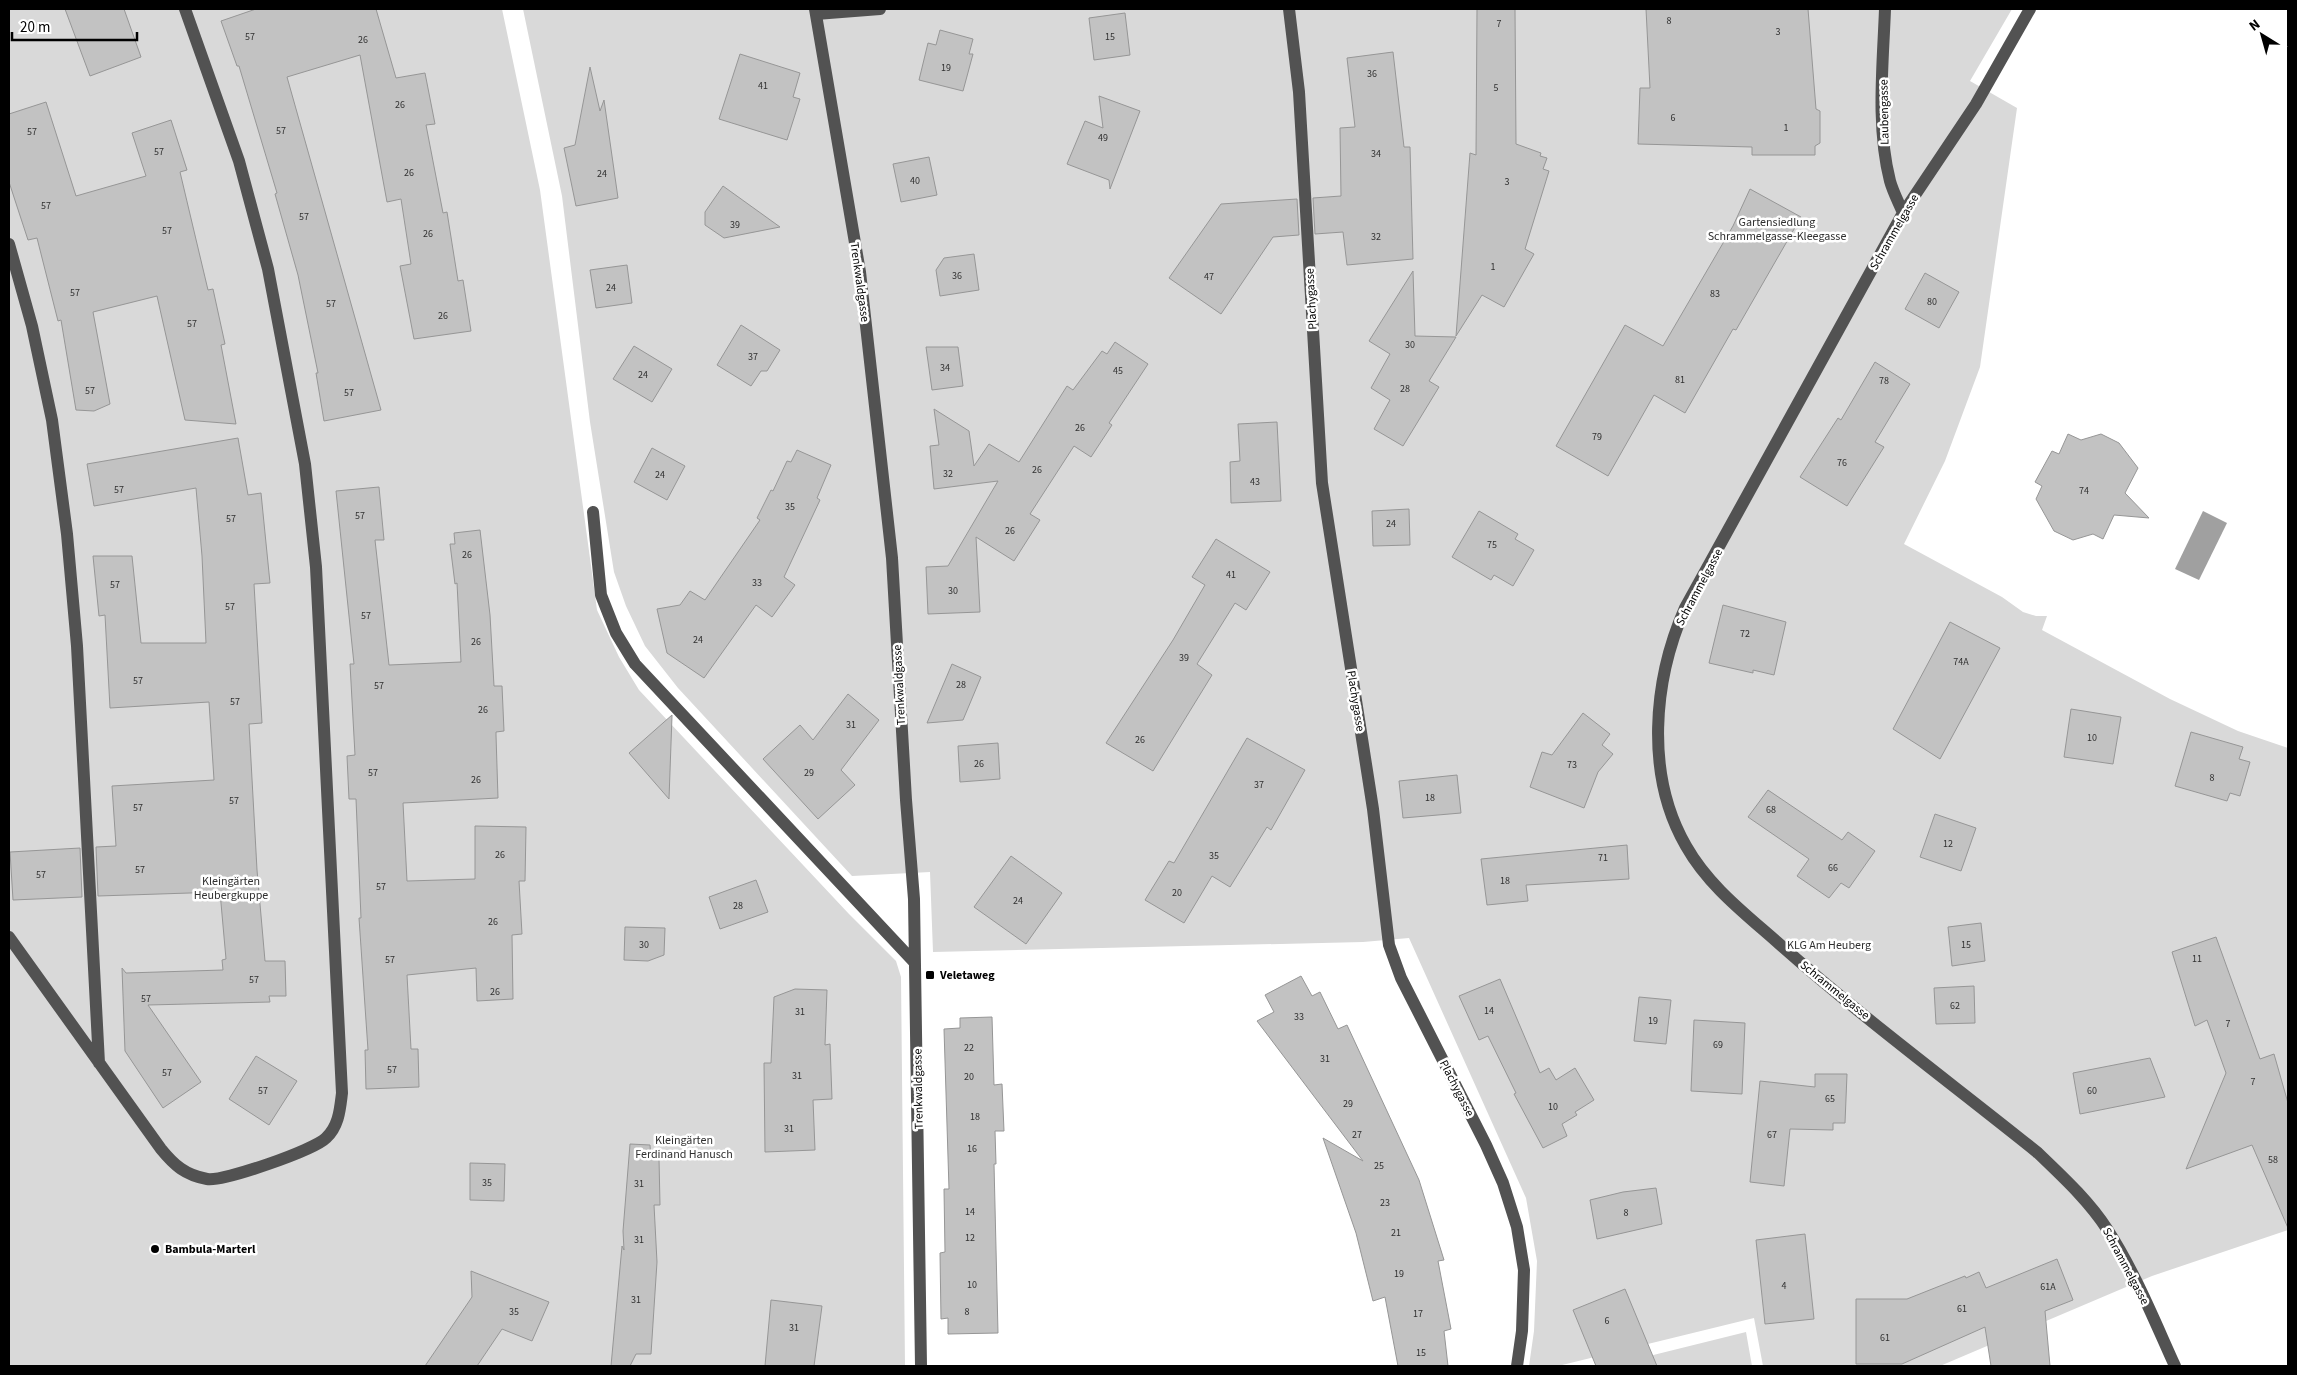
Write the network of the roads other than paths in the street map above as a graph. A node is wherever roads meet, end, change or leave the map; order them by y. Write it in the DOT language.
graph roads {
  1 [pos="185,9"];
  2 [pos="880,9"];
  3 [pos="1289,9"];
  4 [pos="1885,9"];
  5 [pos="2030,9"];
  6 [pos="816,11"];
  7 [pos="1903,213"];
  8 [pos="9,244"];
  9 [pos="593,512"];
  10 [pos="9,937"];
  11 [pos="915,963"];
  12 [pos="99,1063"];
  13 [pos="921,1366"];
  14 [pos="1517,1366"];
  15 [pos="2175,1366"];
  1 -- 12 [label="street"];
  2 -- 6 [label="street"];
  3 -- 14 [label="street, Plachygasse"];
  4 -- 7 [label="street, Laubengasse"];
  5 -- 7 [label="street, Schrammelgasse"];
  6 -- 11 [label="street, Trenkwaldgasse"];
  7 -- 15 [label="street, Schrammelgasse"];
  8 -- 12 [label="street"];
  9 -- 11 [label="street"];
  10 -- 12 [label="street"];
  11 -- 13 [label="street, Trenkwaldgasse"];
}
